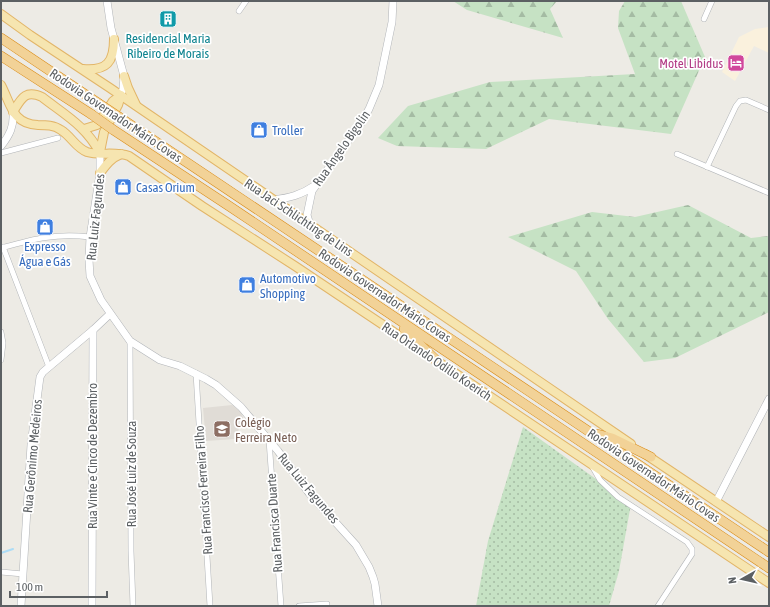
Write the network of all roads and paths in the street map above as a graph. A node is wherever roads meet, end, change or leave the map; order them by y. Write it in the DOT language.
graph roads {
  1 [pos="107,1"];
  2 [pos="246,1"];
  3 [pos="393,1"];
  4 [pos="712,1"];
  5 [pos="238,10"];
  6 [pos="1,14"];
  7 [pos="704,19"];
  8 [pos="3,38"];
  9 [pos="114,39"];
  10 [pos="1,56"];
  11 [pos="82,69"];
  12 [pos="124,76"];
  13 [pos="1,85"];
  14 [pos="121,95"];
  15 [pos="136,106"];
  16 [pos="769,110"];
  17 [pos="13,112"];
  18 [pos="84,129"];
  19 [pos="58,138"];
  20 [pos="1,146"];
  21 [pos="1,153"];
  22 [pos="100,153"];
  23 [pos="121,154"];
  24 [pos="677,154"];
  25 [pos="707,167"];
  26 [pos="100,173"];
  27 [pos="316,185"];
  28 [pos="769,192"];
  29 [pos="273,200"];
  30 [pos="310,225"];
  31 [pos="90,237"];
  32 [pos="2,247"];
  33 [pos="387,313"];
  34 [pos="110,314"];
  35 [pos="93,330"];
  36 [pos="1,332"];
  37 [pos="130,341"];
  38 [pos="1,360"];
  39 [pos="436,360"];
  40 [pos="49,368"];
  41 [pos="196,373"];
  42 [pos="769,399"];
  43 [pos="589,432"];
  44 [pos="269,440"];
  45 [pos="651,457"];
  46 [pos="590,464"];
  47 [pos="716,502"];
  48 [pos="769,537"];
  49 [pos="769,552"];
  50 [pos="769,568"];
  51 [pos="1,572"];
  52 [pos="23,574"];
  53 [pos="769,583"];
  54 [pos="327,604"];
  55 [pos="20,606"];
  56 [pos="92,606"];
  57 [pos="133,606"];
  58 [pos="210,606"];
  59 [pos="281,606"];
  60 [pos="299,606"];
  61 [pos="378,606"];
  62 [pos="658,606"];
  1 -- 9 [label="main road, Rua Luiz Fagundes"];
  2 -- 5 [label="street"];
  3 -- 27 [label="main road, Rua Ângelo Bigolin"];
  4 -- 7 [label="street"];
  6 -- 11 [label="main road, Rua Jaci Schlichting de Lins"];
  8 -- 43 [label="highway, Rodovia Governador Mário Covas, bridge"];
  9 -- 11 [label="main road"];
  9 -- 12 [label="main road, Rua Luiz Fagundes"];
  10 -- 33 [label="highway, Rodovia Governador Mário Covas, bridge"];
  11 -- 14 [label="main road, Rua Jaci Schlichting de Lins"];
  12 -- 14 [label="main road, Rua Luiz Fagundes"];
  12 -- 15 [label="main road"];
  13 -- 17 [label="main road"];
  14 -- 15 [label="main road, Rua Jaci Schlichting de Lins"];
  14 -- 18 [label="main road"];
  14 -- 22 [label="main road, Rua Luiz Fagundes"];
  15 -- 29 [label="main road, Rua Jaci Schlichting de Lins"];
  16 -- 25 [label="street"];
  17 -- 18 [label="main road"];
  17 -- 20 [label="main road"];
  17 -- 22 [label="main road, Rua Orlando Odílio Koerich"];
  18 -- 22 [label="main road"];
  19 -- 21 [label="street"];
  22 -- 23 [label="main road, Rua Orlando Odílio Koerich"];
  22 -- 26 [label="main road, Rua Luiz Fagundes"];
  23 -- 26 [label="main road"];
  23 -- 39 [label="main road, Rua Orlando Odílio Koerich"];
  24 -- 25 [label="street"];
  25 -- 28 [label="street"];
  26 -- 31 [label="main road, Rua Luiz Fagundes"];
  27 -- 29 [label="main road"];
  27 -- 30 [label="main road, Rua Ângelo Bigolin"];
  29 -- 30 [label="main road, Rua Jaci Schlichting de Lins"];
  30 -- 45 [label="main road, Rua Jaci Schlichting de Lins"];
  31 -- 32 [label="street"];
  31 -- 34 [label="main road, Rua Luiz Fagundes"];
  32 -- 40 [label="street"];
  33 -- 39 [label="highway"];
  33 -- 50 [label="highway, Rodovia Governador Mário Covas"];
  34 -- 35 [label="main road"];
  34 -- 37 [label="main road, Rua Luiz Fagundes"];
  35 -- 40 [label="main road, Rua Gerônimo Medeiros"];
  35 -- 56 [label="main road, Rua Vinte e Cinco de Dezembro"];
  36 -- 38 [label="street"];
  37 -- 41 [label="main road, Rua Luiz Fagundes"];
  37 -- 57 [label="street, Rua José Luiz de Souza"];
  39 -- 46 [label="main road, Rua Orlando Odílio Koerich"];
  40 -- 52 [label="main road, Rua Gerônimo Medeiros"];
  41 -- 44 [label="main road, Rua Luiz Fagundes"];
  41 -- 58 [label="street, Rua Francisco Ferreira Filho"];
  42 -- 47 [label="main road"];
  43 -- 45 [label="highway"];
  43 -- 49 [label="highway, Rodovia Governador Mário Covas"];
  44 -- 59 [label="street, Rua Francisca Duarte"];
  44 -- 61 [label="main road, Rua Luiz Fagundes"];
  45 -- 47 [label="main road, Rua Jaci Schlichting de Lins"];
  46 -- 53 [label="main road, Rua Orlando Odílio Koerich"];
  46 -- 62 [label="street"];
  47 -- 48 [label="main road, Rua Jaci Schlichting de Lins"];
  51 -- 52 [label="street"];
  52 -- 55 [label="main road, Rua Gerônimo Medeiros"];
  54 -- 60 [label="street"];
}
